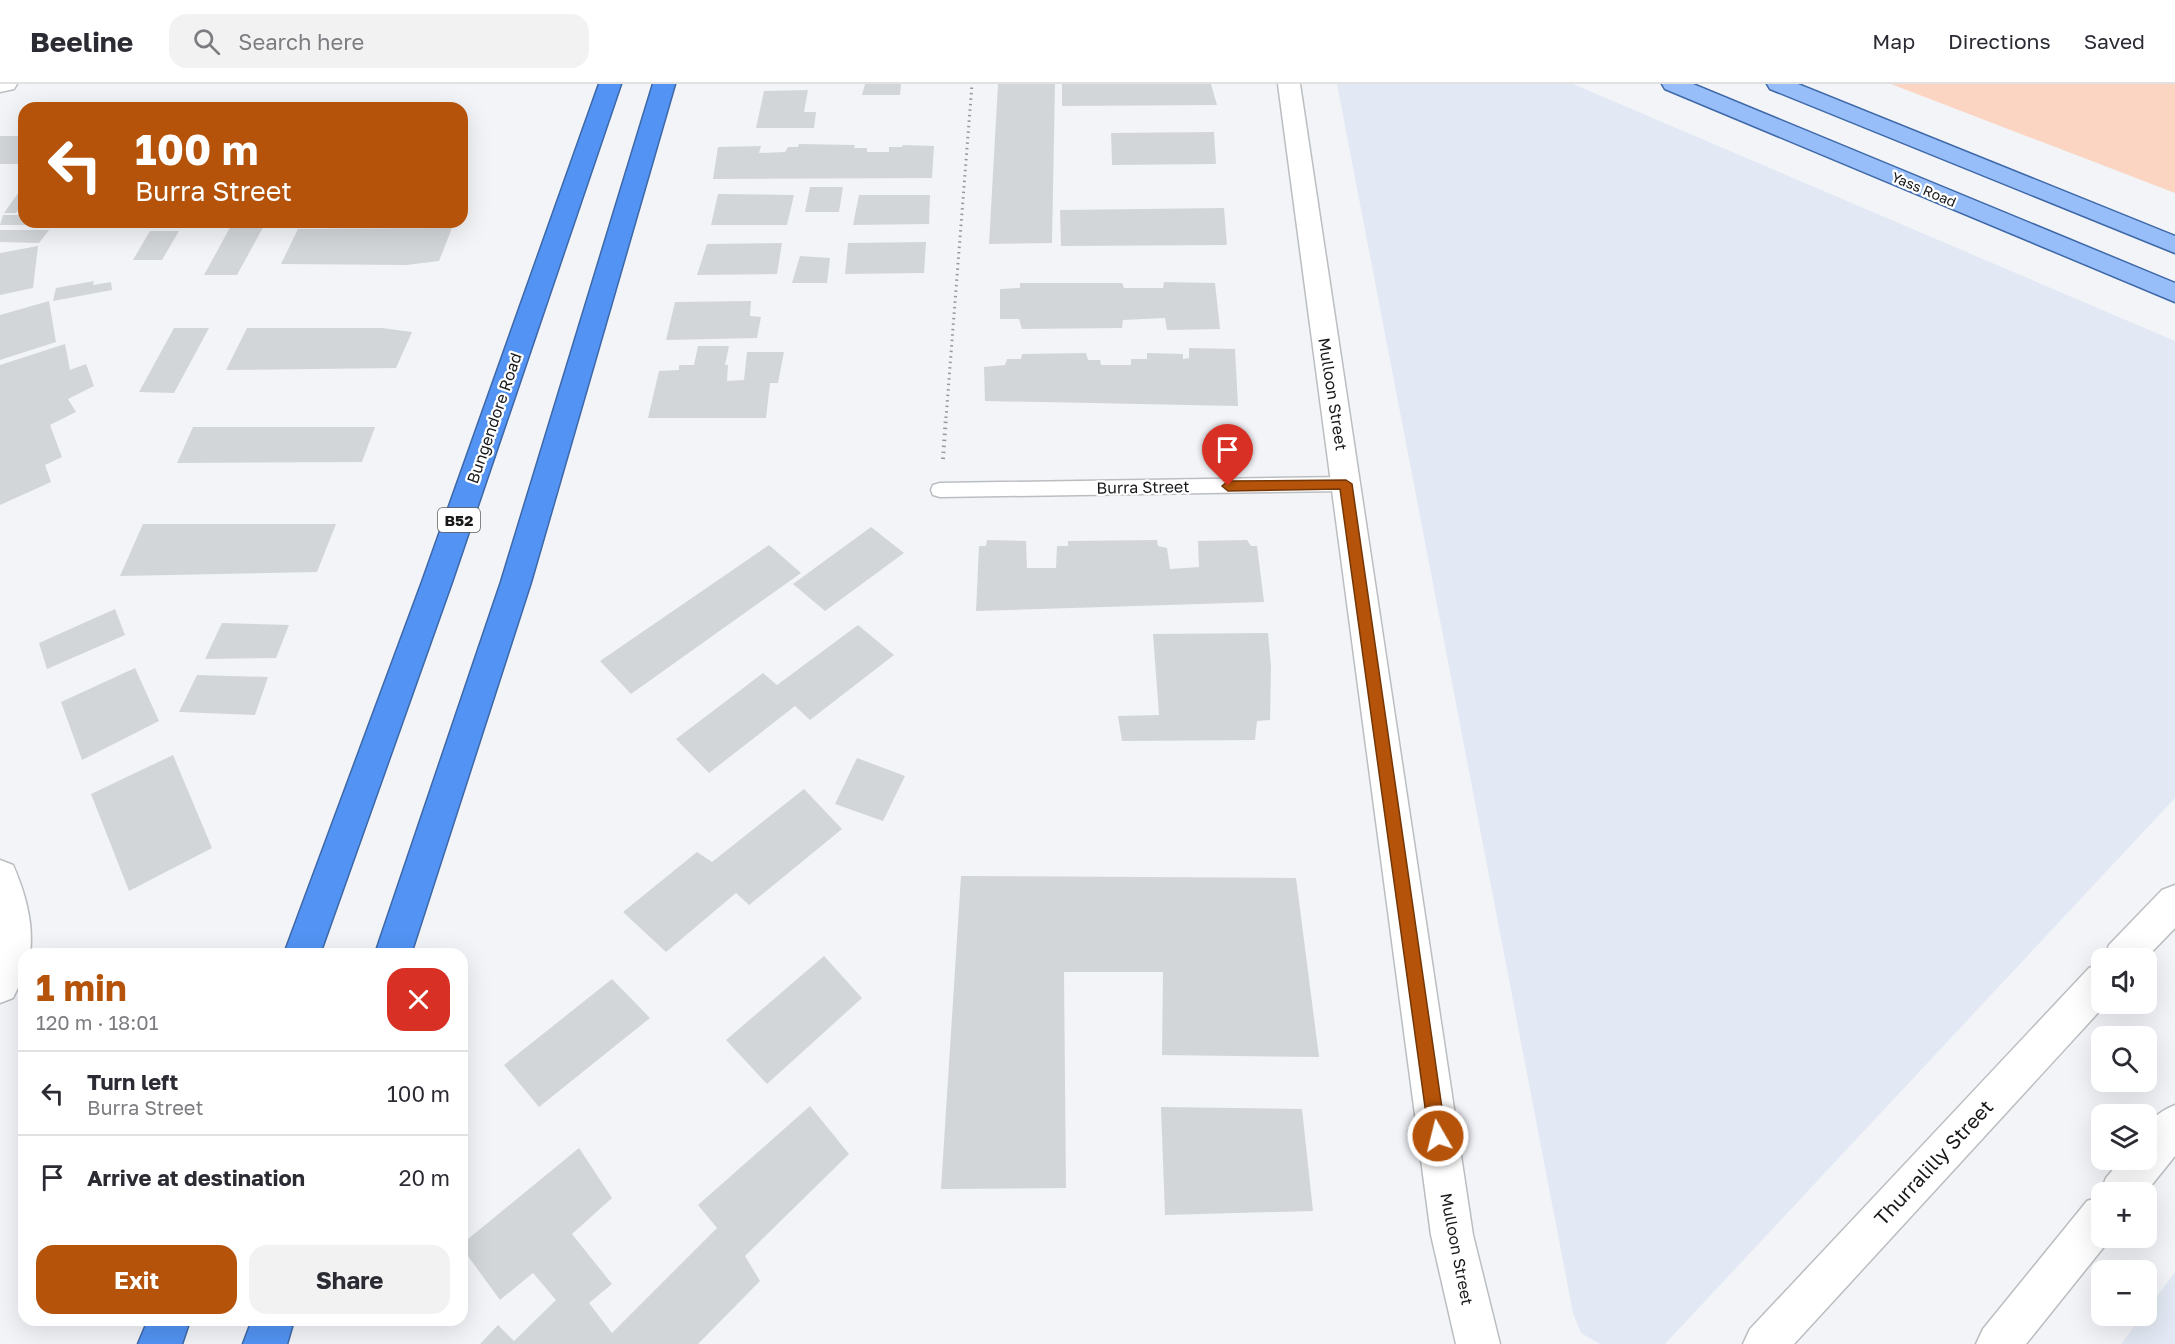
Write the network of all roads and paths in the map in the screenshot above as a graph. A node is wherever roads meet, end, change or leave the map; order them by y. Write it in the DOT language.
graph roads {
  1 [pos="6,84"];
  2 [pos="610,84"];
  3 [pos="664,84"];
  4 [pos="972,84"];
  5 [pos="1289,84"];
  6 [pos="1673,84"];
  7 [pos="1778,84"];
  8 [pos="0,85"];
  9 [pos="2175,245"];
  10 [pos="2175,293"];
  11 [pos="1346,484"];
  12 [pos="940,490"];
  13 [pos="0,877"];
  14 [pos="2175,902"];
  15 [pos="304,948"];
  16 [pos="395,948"];
  17 [pos="2131,948"];
  18 [pos="2,981"];
  19 [pos="2091,993"];
  20 [pos="2175,1125"];
  21 [pos="2128,1182"];
  22 [pos="2091,1230"];
  23 [pos="167,1326"];
  24 [pos="271,1326"];
  25 [pos="160,1344"];
  26 [pos="266,1344"];
  27 [pos="1478,1344"];
  28 [pos="1765,1344"];
  29 [pos="1998,1344"];
  1 -- 8 [label="street"];
  2 -- 15 [label="highway, Bungendore Road / B52"];
  3 -- 16 [label="highway"];
  4 -- 12 [label="path"];
  5 -- 11 [label="street, Mulloon Street"];
  6 -- 10 [label="main road, Yass Road"];
  7 -- 9 [label="main road"];
  11 -- 12 [label="lane, Burra Street"];
  11 -- 27 [label="street, Mulloon Street"];
  13 -- 18 [label="street"];
  14 -- 17 [label="street"];
  19 -- 28 [label="street, Thurralilly Street"];
  20 -- 21 [label="street"];
  22 -- 29 [label="street"];
  23 -- 25 [label="highway"];
  24 -- 26 [label="highway"];
}
